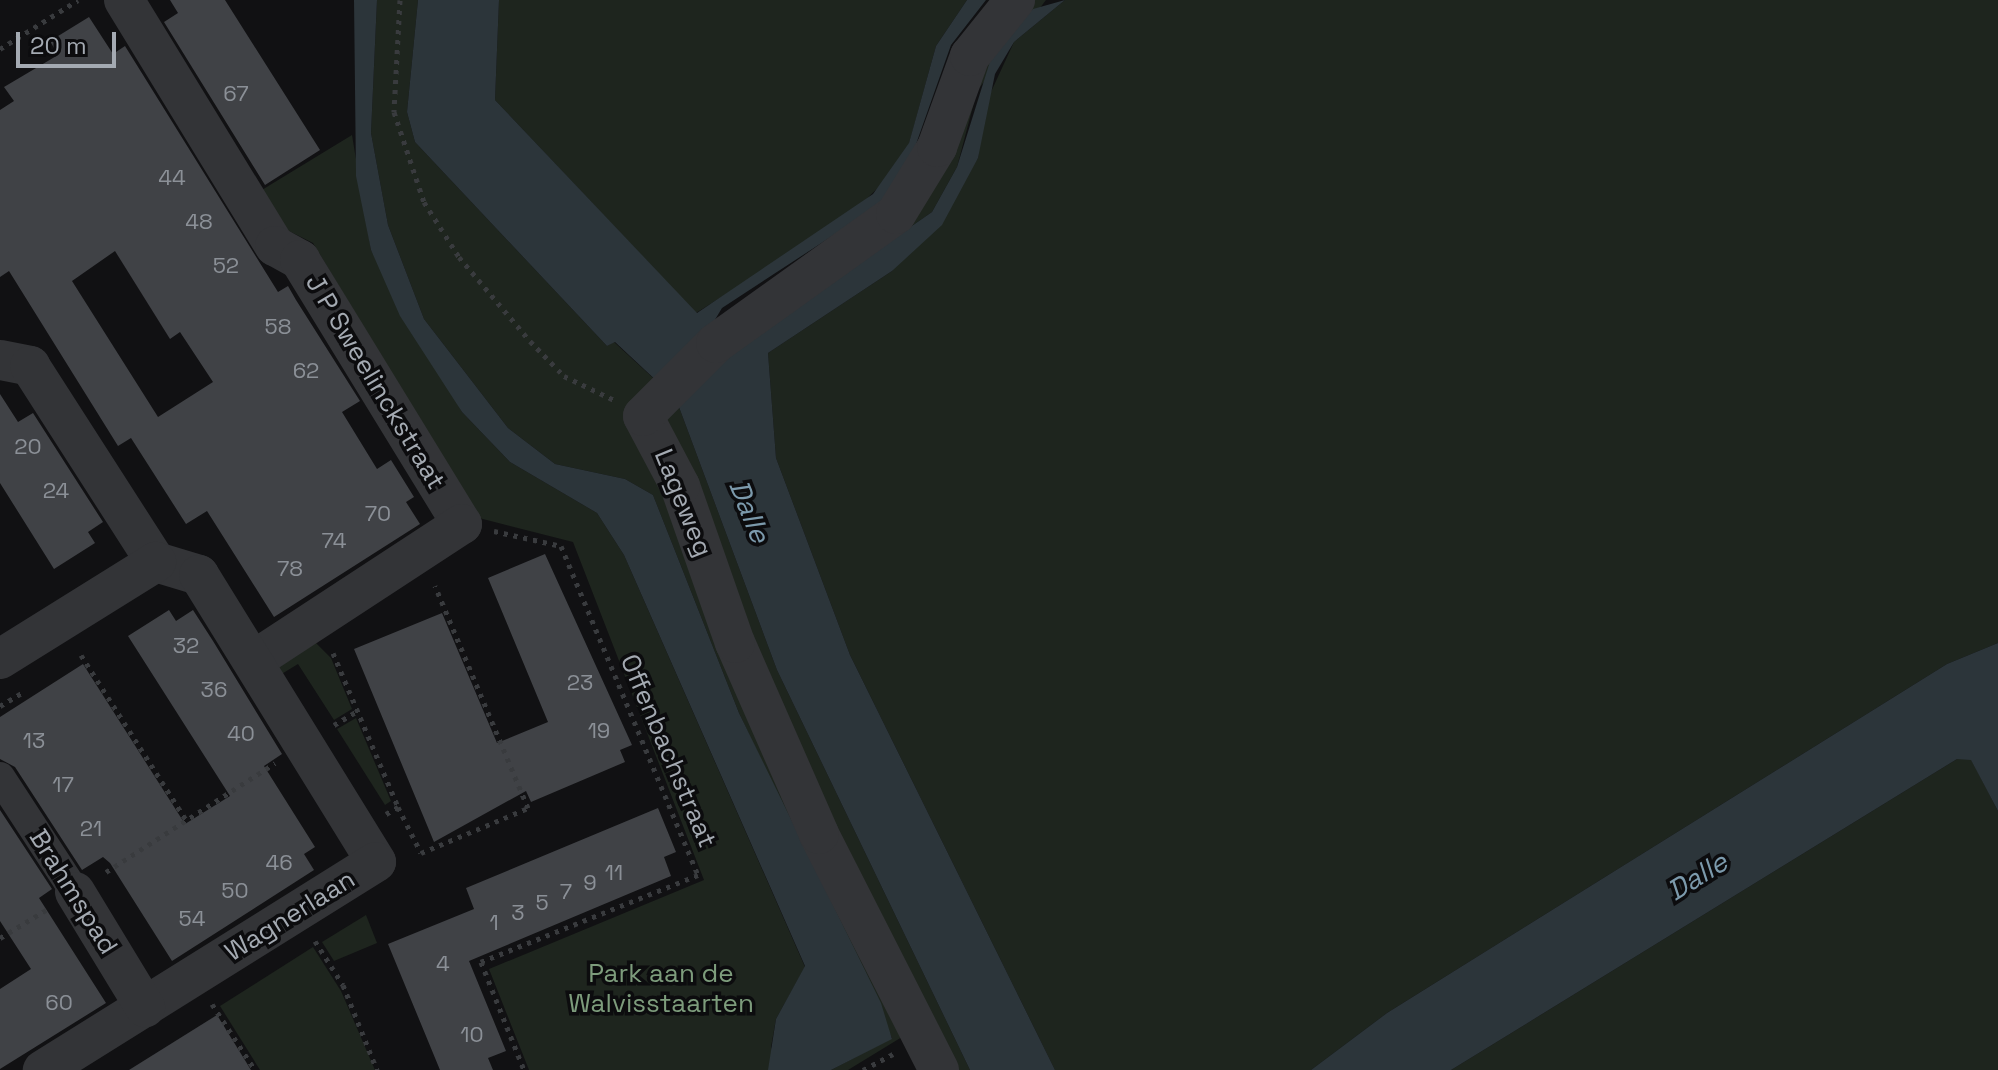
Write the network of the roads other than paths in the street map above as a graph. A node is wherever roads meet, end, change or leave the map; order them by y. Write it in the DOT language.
graph roads {
  1 [pos="124,0"];
  2 [pos="1015,0"];
  3 [pos="0,361"];
  4 [pos="156,562"];
  5 [pos="0,659"];
  6 [pos="256,659"];
  7 [pos="0,777"];
  8 [pos="75,892"];
  9 [pos="145,1007"];
  10 [pos="69,1063"];
  11 [pos="939,1070"];
  1 -- 6 [label="street, J P Sweelinckstraat"];
  2 -- 11 [label="street, Lageweg"];
  3 -- 4 [label="street"];
  4 -- 5 [label="street"];
  4 -- 6 [label="street, Wagnerlaan"];
  6 -- 9 [label="street, Wagnerlaan"];
  7 -- 8 [label="street, Brahmspad"];
  8 -- 9 [label="street, Brahmspad"];
  9 -- 10 [label="street, Wagnerlaan"];
}
